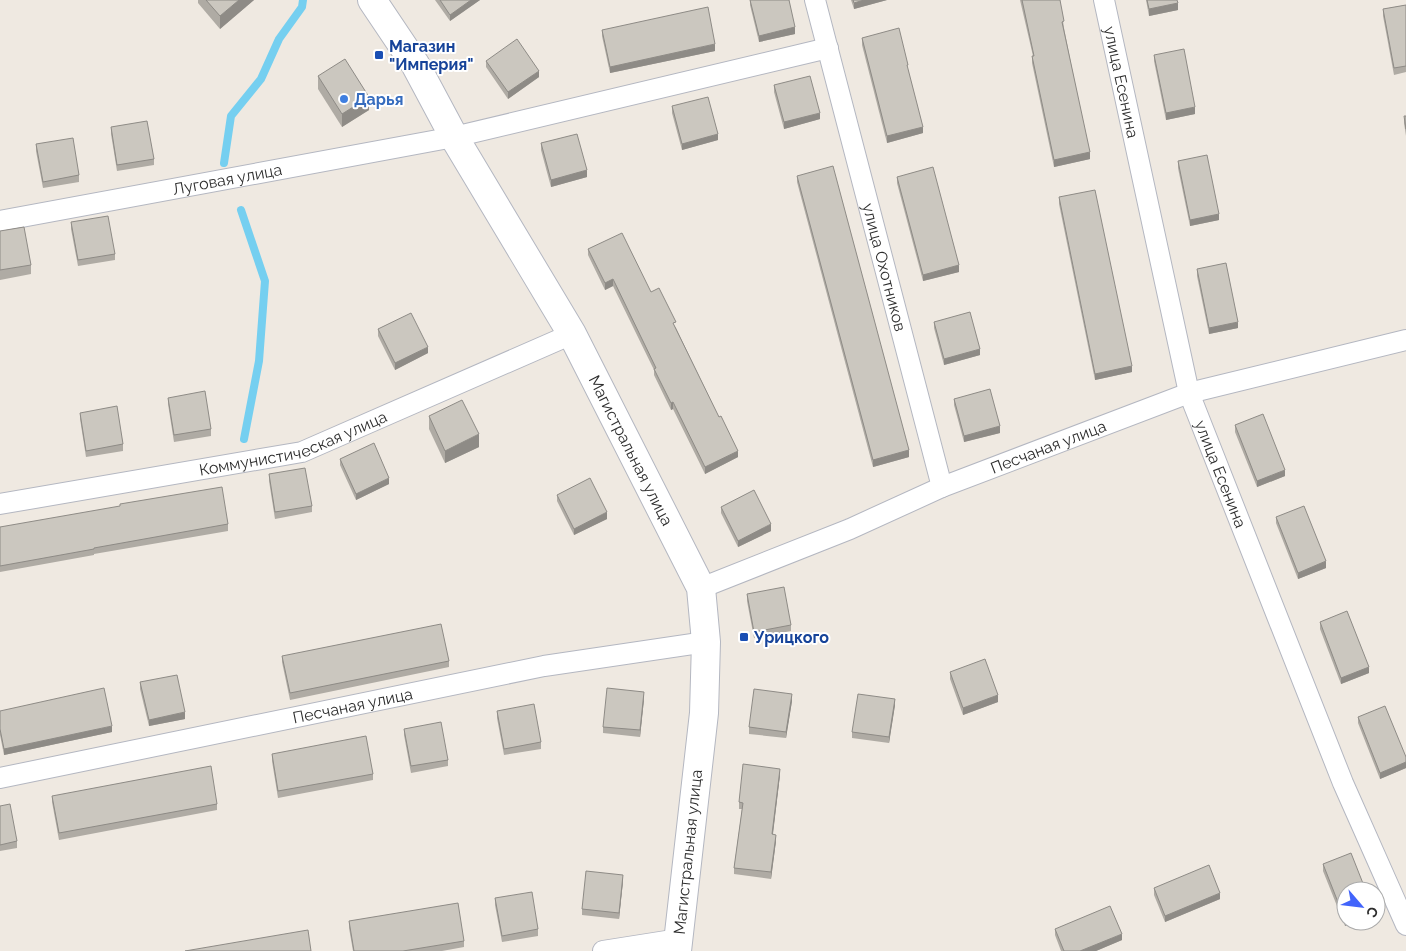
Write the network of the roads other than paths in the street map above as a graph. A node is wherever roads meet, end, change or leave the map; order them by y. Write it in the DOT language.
graph roads {
  1 [pos="372,0"];
  2 [pos="815,0"];
  3 [pos="1104,0"];
  4 [pos="828,48"];
  5 [pos="454,137"];
  6 [pos="0,221"];
  7 [pos="572,334"];
  8 [pos="1406,340"];
  9 [pos="1189,393"];
  10 [pos="942,487"];
  11 [pos="0,504"];
  12 [pos="701,588"];
  13 [pos="706,642"];
  14 [pos="0,778"];
  15 [pos="1406,925"];
  16 [pos="678,945"];
  17 [pos="603,951"];
  1 -- 5 [label="street, Магистральная улица"];
  2 -- 4 [label="street, улица Охотников"];
  3 -- 9 [label="street, улица Есенина"];
  4 -- 5 [label="street"];
  4 -- 10 [label="street, улица Охотников"];
  5 -- 6 [label="street, Луговая улица"];
  5 -- 7 [label="street, Магистральная улица"];
  7 -- 11 [label="street, Коммунистическая улица"];
  7 -- 12 [label="street, Магистральная улица"];
  8 -- 9 [label="street, Песчаная улица"];
  9 -- 10 [label="street, Песчаная улица"];
  9 -- 15 [label="street, улица Есенина"];
  10 -- 12 [label="street, Песчаная улица"];
  12 -- 13 [label="street, Магистральная улица"];
  13 -- 14 [label="street, Песчаная улица"];
  13 -- 16 [label="street, Магистральная улица"];
  16 -- 17 [label="street"];
}
